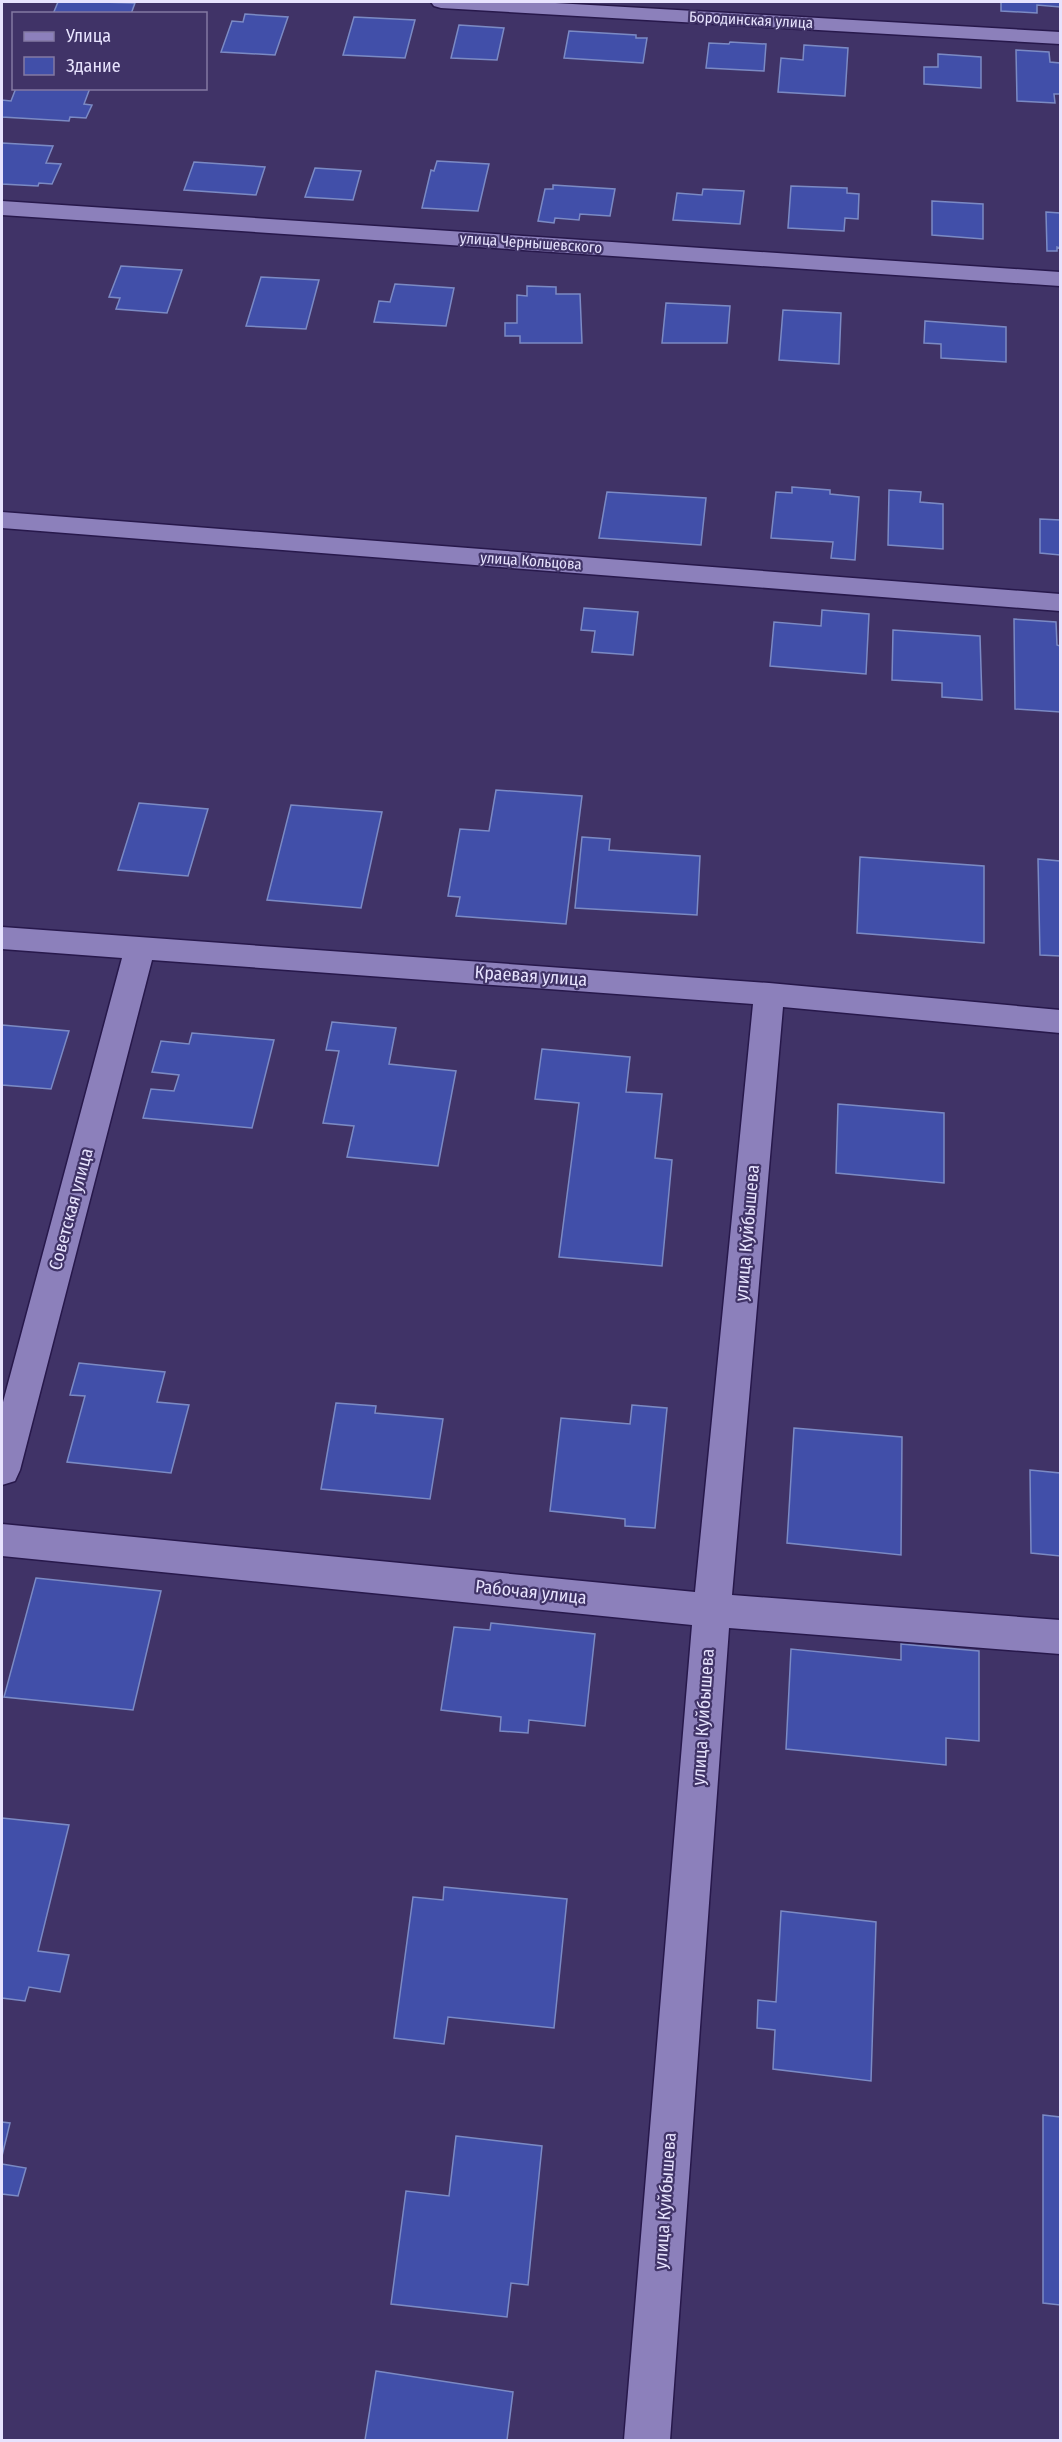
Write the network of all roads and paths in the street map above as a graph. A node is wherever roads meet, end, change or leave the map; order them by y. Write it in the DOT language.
graph roads {
  1 [pos="441,2"];
  2 [pos="1060,38"];
  3 [pos="2,208"];
  4 [pos="1060,279"];
  5 [pos="2,520"];
  6 [pos="1060,603"];
  7 [pos="2,938"];
  8 [pos="140,947"];
  9 [pos="769,994"];
  10 [pos="1060,1021"];
  11 [pos="2,1470"];
  12 [pos="2,1540"];
  13 [pos="712,1610"];
  14 [pos="1060,1637"];
  15 [pos="647,2440"];
  1 -- 2 [label="street, Бородинская улица"];
  3 -- 4 [label="street, улица Чернышевского"];
  5 -- 6 [label="street, улица Кольцова"];
  7 -- 8 [label="street, Краевая улица"];
  8 -- 9 [label="street, Краевая улица"];
  8 -- 11 [label="street, Советская улица"];
  9 -- 10 [label="street, Краевая улица"];
  9 -- 13 [label="street, улица Куйбышева"];
  12 -- 13 [label="street, Рабочая улица"];
  13 -- 14 [label="street, Рабочая улица"];
  13 -- 15 [label="street, улица Куйбышева"];
}
